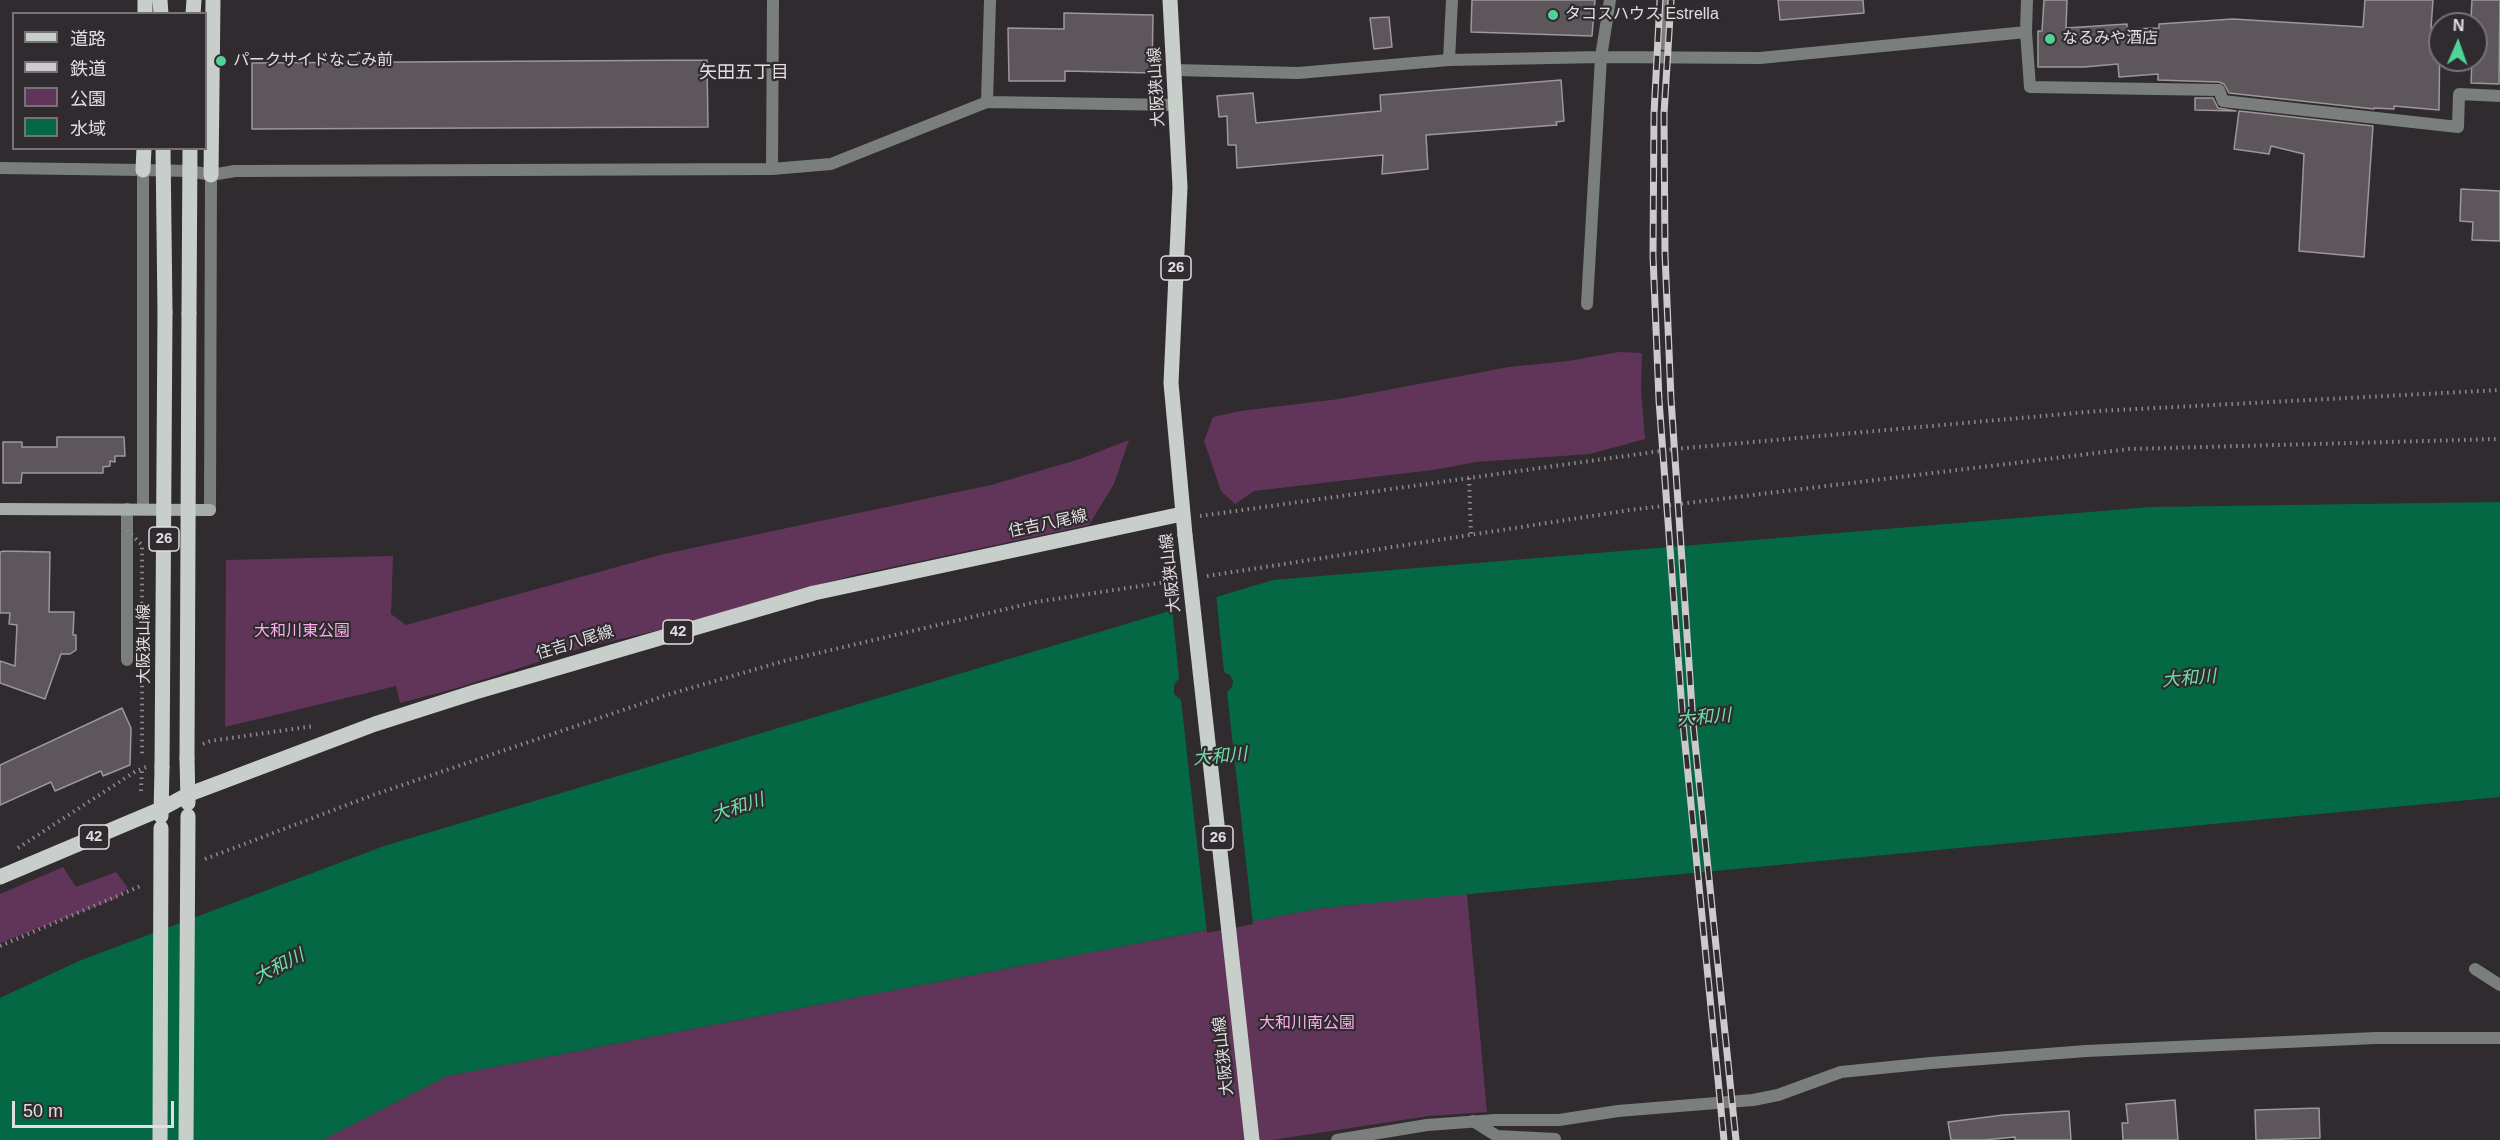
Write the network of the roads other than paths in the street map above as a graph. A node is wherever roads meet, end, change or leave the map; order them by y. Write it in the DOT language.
graph roads {
  1 [pos="213,0"];
  2 [pos="773,0"];
  3 [pos="990,0"];
  4 [pos="1170,0"];
  5 [pos="1452,0"];
  6 [pos="1610,0"];
  7 [pos="1667,0"];
  8 [pos="2027,0"];
  9 [pos="2026,32"];
  10 [pos="1664,44"];
  11 [pos="1601,57"];
  12 [pos="1449,60"];
  13 [pos="1175,70"];
  14 [pos="2500,96"];
  15 [pos="987,102"];
  16 [pos="1176,105"];
  17 [pos="144,150"];
  18 [pos="163,150"];
  19 [pos="190,150"];
  20 [pos="0,168"];
  21 [pos="772,169"];
  22 [pos="143,170"];
  23 [pos="164,170"];
  24 [pos="190,171"];
  25 [pos="211,175"];
  26 [pos="1587,304"];
  27 [pos="0,509"];
  28 [pos="127,509"];
  29 [pos="143,509"];
  30 [pos="1182,514"];
  31 [pos="127,660"];
  32 [pos="188,795"];
  33 [pos="161,809"];
  34 [pos="0,877"];
  35 [pos="2475,969"];
  36 [pos="2500,985"];
  37 [pos="2500,1038"];
  38 [pos="1473,1121"];
  39 [pos="1555,1139"];
  40 [pos="160,1140"];
  41 [pos="186,1140"];
  42 [pos="1252,1140"];
  43 [pos="1337,1140"];
  1 -- 25 [label="main road"];
  2 -- 21 [label="street"];
  3 -- 15 [label="street"];
  4 -- 13 [label="main road, 大阪狭山線 / 26"];
  5 -- 12 [label="street"];
  6 -- 11 [label="street"];
  7 -- 10 [label="street"];
  8 -- 9 [label="street"];
  9 -- 11 [label="street"];
  9 -- 14 [label="street"];
  11 -- 12 [label="street"];
  11 -- 26 [label="street"];
  12 -- 13 [label="street"];
  13 -- 16 [label="main road, 大阪狭山線 / 26"];
  15 -- 16 [label="street"];
  15 -- 21 [label="street"];
  16 -- 30 [label="main road, 大阪狭山線 / 26"];
  17 -- 22 [label="main road"];
  18 -- 23 [label="main road, 大阪狭山線 / 26"];
  19 -- 24 [label="main road, 26"];
  20 -- 22 [label="street"];
  21 -- 25 [label="street"];
  22 -- 23 [label="street"];
  22 -- 29 [label="street"];
  23 -- 24 [label="street"];
  23 -- 33 [label="main road, 大阪狭山線 / 26, bridge"];
  24 -- 25 [label="street"];
  24 -- 32 [label="main road, 26, bridge"];
  25 -- 29 [label="street"];
  27 -- 28 [label="street"];
  28 -- 29 [label="street"];
  28 -- 31 [label="street"];
  30 -- 32 [label="main road, 住吉八尾線 / 42"];
  30 -- 42 [label="main road, 大阪狭山線 / 26, bridge"];
  32 -- 33 [label="main road, 住吉八尾線 / 42"];
  32 -- 41 [label="main road, 26, bridge"];
  33 -- 34 [label="main road, 住吉八尾線 / 42"];
  33 -- 40 [label="main road, 大阪狭山線 / 26, bridge"];
  35 -- 36 [label="street"];
  37 -- 38 [label="street"];
  38 -- 39 [label="street"];
  38 -- 43 [label="street"];
}
